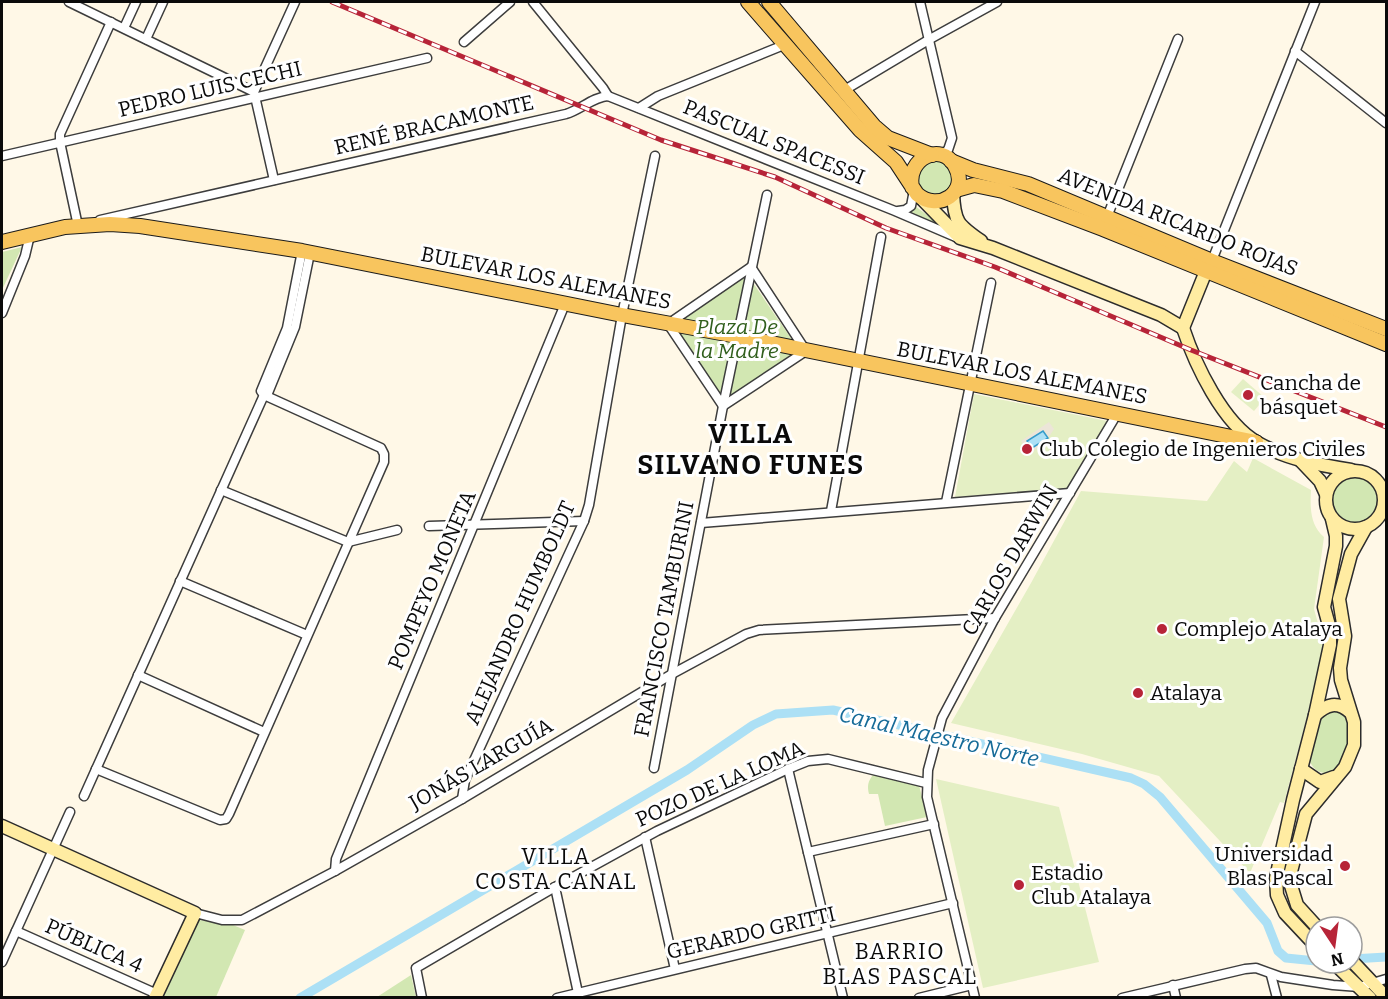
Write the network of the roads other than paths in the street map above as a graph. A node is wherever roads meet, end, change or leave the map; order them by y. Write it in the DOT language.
graph roads {
  1 [pos="69,2"];
  2 [pos="136,2"];
  3 [pos="163,2"];
  4 [pos="295,2"];
  5 [pos="510,2"];
  6 [pos="533,2"];
  7 [pos="748,2"];
  8 [pos="769,2"];
  9 [pos="920,2"];
  10 [pos="997,2"];
  11 [pos="1315,2"];
  12 [pos="111,22"];
  13 [pos="124,28"];
  14 [pos="146,39"];
  15 [pos="930,39"];
  16 [pos="1178,39"];
  17 [pos="464,42"];
  18 [pos="784,43"];
  19 [pos="1295,51"];
  20 [pos="427,58"];
  21 [pos="843,91"];
  22 [pos="255,95"];
  23 [pos="608,96"];
  24 [pos="639,108"];
  25 [pos="1386,123"];
  26 [pos="60,142"];
  27 [pos="2,156"];
  28 [pos="656,156"];
  29 [pos="941,157"];
  30 [pos="274,180"];
  31 [pos="916,191"];
  32 [pos="955,191"];
  33 [pos="767,195"];
  34 [pos="895,211"];
  35 [pos="1107,217"];
  36 [pos="78,226"];
  37 [pos="30,235"];
  38 [pos="881,237"];
  39 [pos="966,241"];
  40 [pos="2,242"];
  41 [pos="993,248"];
  42 [pos="306,252"];
  43 [pos="1209,266"];
  44 [pos="751,267"];
  45 [pos="991,283"];
  46 [pos="565,304"];
  47 [pos="1191,307"];
  48 [pos="2,312"];
  49 [pos="622,315"];
  50 [pos="1161,315"];
  51 [pos="668,324"];
  52 [pos="1183,328"];
  53 [pos="1386,329"];
  54 [pos="737,336"];
  55 [pos="1386,344"];
  56 [pos="806,351"];
  57 [pos="857,362"];
  58 [pos="969,384"];
  59 [pos="264,395"];
  60 [pos="723,406"];
  61 [pos="1225,412"];
  62 [pos="1117,414"];
  63 [pos="1207,432"];
  64 [pos="1256,442"];
  65 [pos="1300,460"];
  66 [pos="1351,470"];
  67 [pos="1384,489"];
  68 [pos="221,490"];
  69 [pos="1070,493"];
  70 [pos="1326,494"];
  71 [pos="946,502"];
  72 [pos="831,511"];
  73 [pos="1382,517"];
  74 [pos="1332,519"];
  75 [pos="584,520"];
  76 [pos="701,523"];
  77 [pos="474,525"];
  78 [pos="429,526"];
  79 [pos="1366,527"];
  80 [pos="397,530"];
  81 [pos="348,542"];
  82 [pos="180,581"];
  83 [pos="995,618"];
  84 [pos="307,635"];
  85 [pos="672,674"];
  86 [pos="138,675"];
  87 [pos="1350,712"];
  88 [pos="1316,715"];
  89 [pos="264,732"];
  90 [pos="654,768"];
  91 [pos="96,769"];
  92 [pos="788,769"];
  93 [pos="1301,769"];
  94 [pos="1339,773"];
  95 [pos="926,783"];
  96 [pos="84,796"];
  97 [pos="462,798"];
  98 [pos="70,812"];
  99 [pos="934,824"];
  100 [pos="2,826"];
  101 [pos="645,837"];
  102 [pos="54,849"];
  103 [pos="808,852"];
  104 [pos="335,871"];
  105 [pos="555,887"];
  106 [pos="953,903"];
  107 [pos="195,913"];
  108 [pos="1306,915"];
  109 [pos="16,931"];
  110 [pos="828,933"];
  111 [pos="1304,933"];
  112 [pos="2,963"];
  113 [pos="675,969"];
  114 [pos="1364,974"];
  115 [pos="1271,975"];
  116 [pos="1347,975"];
  117 [pos="1386,979"];
  118 [pos="1373,983"];
  119 [pos="972,985"];
  120 [pos="1173,985"];
  121 [pos="1359,987"];
  122 [pos="578,993"];
  123 [pos="156,996"];
  124 [pos="1386,997"];
  125 [pos="423,998"];
  126 [pos="557,998"];
  127 [pos="843,998"];
  128 [pos="919,998"];
  129 [pos="975,998"];
  130 [pos="1122,998"];
  131 [pos="1176,998"];
  132 [pos="1277,998"];
  133 [pos="1370,998"];
  1 -- 12 [label="street"];
  2 -- 13 [label="street"];
  3 -- 14 [label="street"];
  4 -- 22 [label="street"];
  5 -- 17 [label="street"];
  6 -- 23 [label="street"];
  7 -- 18 [label="main road"];
  8 -- 21 [label="main road, AVENIDA RICARDO ROJAS"];
  9 -- 15 [label="street"];
  10 -- 15 [label="street"];
  11 -- 19 [label="street"];
  12 -- 13 [label="street"];
  12 -- 26 [label="street"];
  13 -- 14 [label="street"];
  14 -- 22 [label="street"];
  15 -- 21 [label="street"];
  15 -- 29 [label="street"];
  16 -- 35 [label="street"];
  18 -- 24 [label="street"];
  18 -- 31 [label="main road"];
  19 -- 25 [label="street"];
  19 -- 43 [label="street"];
  20 -- 22 [label="street, PEDRO LUIS CECHI"];
  21 -- 29 [label="main road, AVENIDA RICARDO ROJAS"];
  22 -- 26 [label="street, PEDRO LUIS CECHI"];
  22 -- 30 [label="street"];
  23 -- 24 [label="street"];
  23 -- 30 [label="street, RENÉ BRACAMONTE"];
  24 -- 34 [label="street, PASCUAL SPACESSI"];
  26 -- 27 [label="street, PEDRO LUIS CECHI"];
  26 -- 36 [label="street"];
  28 -- 49 [label="street, ALEJANDRO HUMBOLDT"];
  29 -- 31 [label="main road"];
  29 -- 32 [label="main road"];
  29 -- 35 [label="main road, AVENIDA RICARDO ROJAS"];
  30 -- 36 [label="street, RENÉ BRACAMONTE"];
  31 -- 32 [label="main road"];
  31 -- 34 [label="street"];
  31 -- 39 [label="main road"];
  32 -- 41 [label="main road"];
  32 -- 43 [label="main road, AVENIDA RICARDO ROJAS"];
  33 -- 44 [label="street, FRANCISCO TAMBURINI"];
  34 -- 39 [label="street, PASCUAL SPACESSI"];
  35 -- 43 [label="main road, AVENIDA RICARDO ROJAS"];
  36 -- 37 [label="main road, BULEVAR LOS ALEMANES"];
  36 -- 42 [label="main road, BULEVAR LOS ALEMANES"];
  37 -- 40 [label="main road, BULEVAR LOS ALEMANES"];
  37 -- 48 [label="street"];
  38 -- 57 [label="street"];
  39 -- 41 [label="main road"];
  41 -- 50 [label="main road"];
  42 -- 46 [label="main road, BULEVAR LOS ALEMANES"];
  42 -- 59 [label="street"];
  43 -- 47 [label="main road"];
  43 -- 53 [label="main road, AVENIDA RICARDO ROJAS"];
  43 -- 55 [label="main road, AVENIDA RICARDO ROJAS"];
  44 -- 51 [label="street"];
  44 -- 54 [label="street, FRANCISCO TAMBURINI"];
  44 -- 56 [label="street"];
  45 -- 58 [label="street"];
  46 -- 49 [label="main road, BULEVAR LOS ALEMANES"];
  46 -- 77 [label="street, POMPEYO MONETA"];
  47 -- 50 [label="main road"];
  47 -- 52 [label="main road"];
  49 -- 51 [label="main road, BULEVAR LOS ALEMANES"];
  49 -- 75 [label="street, ALEJANDRO HUMBOLDT"];
  50 -- 52 [label="main road"];
  51 -- 54 [label="main road, BULEVAR LOS ALEMANES"];
  51 -- 60 [label="street"];
  52 -- 61 [label="main road"];
  54 -- 56 [label="main road, BULEVAR LOS ALEMANES"];
  54 -- 60 [label="street, FRANCISCO TAMBURINI"];
  56 -- 57 [label="main road, BULEVAR LOS ALEMANES"];
  56 -- 60 [label="street"];
  57 -- 58 [label="main road, BULEVAR LOS ALEMANES"];
  57 -- 72 [label="street"];
  58 -- 62 [label="main road, BULEVAR LOS ALEMANES"];
  58 -- 71 [label="street"];
  59 -- 68 [label="street"];
  59 -- 81 [label="street"];
  60 -- 76 [label="street, FRANCISCO TAMBURINI"];
  61 -- 63 [label="main road"];
  61 -- 64 [label="main road"];
  62 -- 63 [label="main road, BULEVAR LOS ALEMANES"];
  62 -- 69 [label="street, CARLOS DARWIN"];
  63 -- 64 [label="main road, BULEVAR LOS ALEMANES"];
  64 -- 65 [label="main road"];
  65 -- 66 [label="main road"];
  65 -- 70 [label="main road"];
  66 -- 67 [label="main road"];
  66 -- 70 [label="main road"];
  67 -- 73 [label="main road"];
  68 -- 81 [label="street"];
  68 -- 82 [label="street"];
  69 -- 71 [label="street"];
  69 -- 83 [label="street, CARLOS DARWIN"];
  70 -- 74 [label="main road"];
  71 -- 72 [label="street"];
  72 -- 76 [label="street"];
  73 -- 79 [label="main road"];
  74 -- 79 [label="main road"];
  74 -- 88 [label="main road"];
  75 -- 77 [label="street"];
  75 -- 97 [label="street, ALEJANDRO HUMBOLDT"];
  76 -- 85 [label="street, FRANCISCO TAMBURINI"];
  77 -- 78 [label="street"];
  77 -- 104 [label="street, POMPEYO MONETA"];
  79 -- 87 [label="main road"];
  80 -- 81 [label="street"];
  81 -- 84 [label="street"];
  82 -- 84 [label="street"];
  82 -- 86 [label="street"];
  83 -- 85 [label="street, JONÁS LARGUÍA"];
  83 -- 95 [label="street, CARLOS DARWIN"];
  84 -- 89 [label="street"];
  85 -- 90 [label="street, FRANCISCO TAMBURINI"];
  85 -- 97 [label="street, JONÁS LARGUÍA"];
  86 -- 89 [label="street"];
  86 -- 91 [label="street"];
  87 -- 88 [label="main road"];
  87 -- 94 [label="main road"];
  88 -- 93 [label="main road"];
  89 -- 91 [label="street"];
  91 -- 96 [label="street"];
  92 -- 95 [label="street, POZO DE LA LOMA"];
  92 -- 101 [label="street, POZO DE LA LOMA"];
  92 -- 103 [label="street"];
  93 -- 94 [label="main road"];
  93 -- 111 [label="main road"];
  94 -- 108 [label="main road"];
  95 -- 99 [label="street"];
  97 -- 104 [label="street, JONÁS LARGUÍA"];
  98 -- 102 [label="street"];
  99 -- 103 [label="street"];
  99 -- 106 [label="street"];
  100 -- 102 [label="main road, JONÁS LARGUÍA"];
  101 -- 105 [label="street, POZO DE LA LOMA"];
  101 -- 113 [label="street"];
  102 -- 107 [label="main road, JONÁS LARGUÍA"];
  102 -- 109 [label="street"];
  103 -- 110 [label="street"];
  104 -- 107 [label="street, JONÁS LARGUÍA"];
  105 -- 122 [label="street"];
  105 -- 125 [label="street, POZO DE LA LOMA"];
  106 -- 110 [label="street, GERARDO GRITTI"];
  106 -- 119 [label="street"];
  107 -- 123 [label="main road"];
  109 -- 112 [label="street"];
  109 -- 123 [label="street, PÚBLICA 4"];
  110 -- 113 [label="street, GERARDO GRITTI"];
  110 -- 127 [label="street"];
  113 -- 122 [label="street, GERARDO GRITTI"];
  114 -- 118 [label="main road"];
  115 -- 120 [label="street"];
  115 -- 121 [label="street"];
  115 -- 132 [label="street"];
  116 -- 121 [label="main road"];
  117 -- 118 [label="street"];
  118 -- 121 [label="street"];
  118 -- 124 [label="main road"];
  119 -- 128 [label="street"];
  119 -- 129 [label="street"];
  120 -- 130 [label="street"];
  120 -- 131 [label="street"];
  121 -- 133 [label="main road"];
  122 -- 126 [label="street, GERARDO GRITTI"];
}
